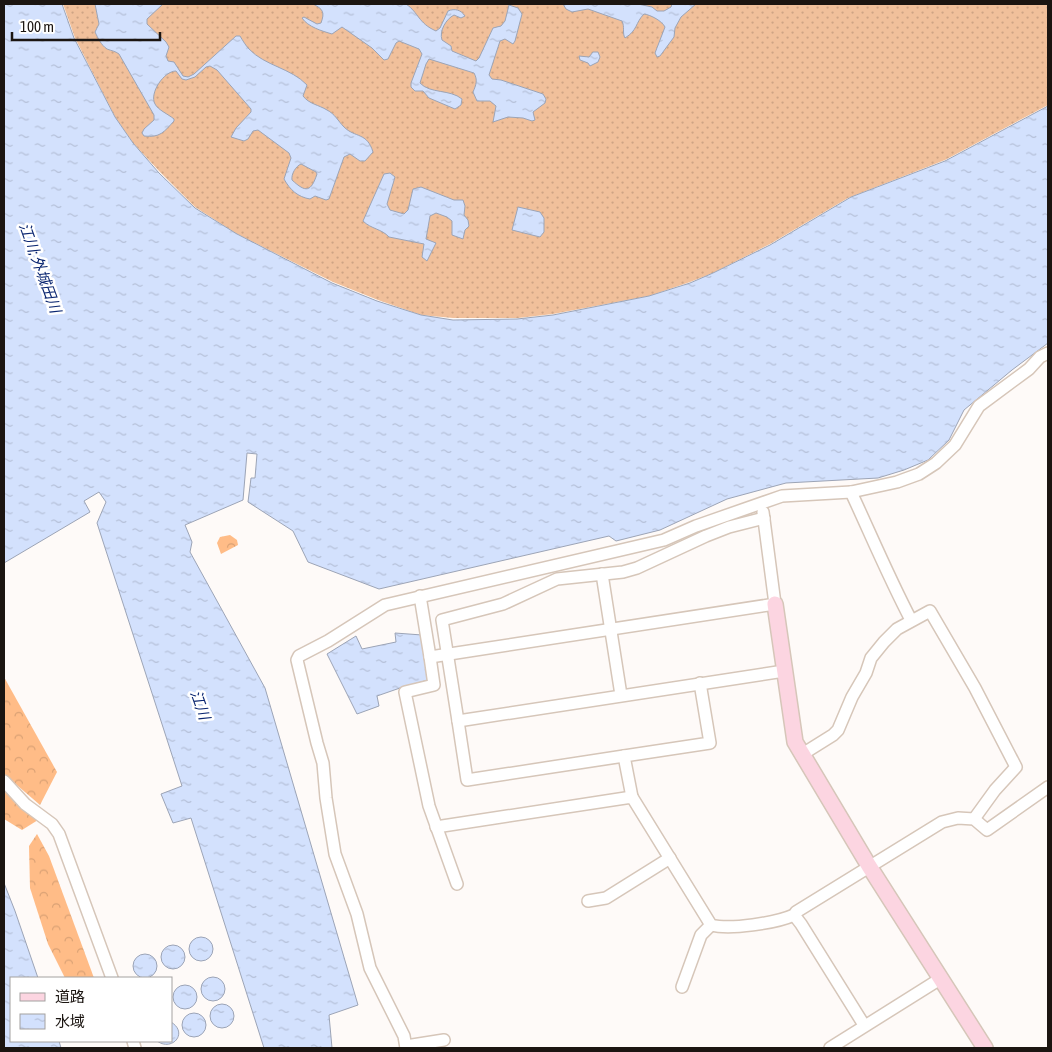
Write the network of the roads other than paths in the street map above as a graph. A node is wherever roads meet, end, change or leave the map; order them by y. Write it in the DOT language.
graph roads {
  1 [pos="1048,354"];
  2 [pos="851,492"];
  3 [pos="763,503"];
  4 [pos="764,518"];
  5 [pos="602,574"];
  6 [pos="420,596"];
  7 [pos="775,604"];
  8 [pos="911,620"];
  9 [pos="611,630"];
  10 [pos="448,655"];
  11 [pos="430,657"];
  12 [pos="784,671"];
  13 [pos="700,683"];
  14 [pos="621,695"];
  15 [pos="458,721"];
  16 [pos="801,755"];
  17 [pos="624,756"];
  18 [pos="4,781"];
  19 [pos="1048,787"];
  20 [pos="632,797"];
  21 [pos="974,818"];
  22 [pos="436,827"];
  23 [pos="670,858"];
  24 [pos="869,866"];
  25 [pos="457,884"];
  26 [pos="588,901"];
  27 [pos="794,915"];
  28 [pos="711,925"];
  29 [pos="112,977"];
  30 [pos="940,978"];
  31 [pos="682,987"];
  32 [pos="864,1026"];
  33 [pos="444,1040"];
  34 [pos="406,1047"];
  35 [pos="830,1048"];
  36 [pos="985,1048"];
  1 -- 2 [label="street"];
  2 -- 3 [label="street"];
  2 -- 8 [label="street"];
  3 -- 4 [label="street"];
  3 -- 6 [label="street"];
  4 -- 5 [label="street"];
  4 -- 7 [label="street"];
  5 -- 9 [label="street"];
  5 -- 10 [label="street"];
  6 -- 11 [label="street"];
  6 -- 34 [label="street"];
  7 -- 9 [label="street"];
  7 -- 12 [label="street"];
  8 -- 16 [label="street"];
  8 -- 21 [label="street"];
  9 -- 10 [label="street"];
  9 -- 14 [label="street"];
  10 -- 11 [label="street"];
  10 -- 15 [label="street"];
  11 -- 22 [label="street"];
  12 -- 13 [label="street"];
  12 -- 16 [label="street"];
  13 -- 14 [label="street"];
  13 -- 17 [label="street"];
  14 -- 15 [label="street"];
  15 -- 17 [label="street"];
  16 -- 24 [label="street"];
  17 -- 20 [label="street"];
  18 -- 29 [label="street"];
  19 -- 21 [label="street"];
  20 -- 22 [label="street"];
  20 -- 23 [label="street"];
  21 -- 24 [label="street"];
  22 -- 25 [label="street"];
  23 -- 26 [label="street"];
  23 -- 28 [label="street"];
  24 -- 27 [label="street"];
  24 -- 30 [label="street"];
  27 -- 28 [label="street"];
  27 -- 32 [label="street"];
  28 -- 31 [label="street"];
  30 -- 32 [label="street"];
  30 -- 36 [label="street"];
  32 -- 35 [label="street"];
  33 -- 34 [label="street"];
}
